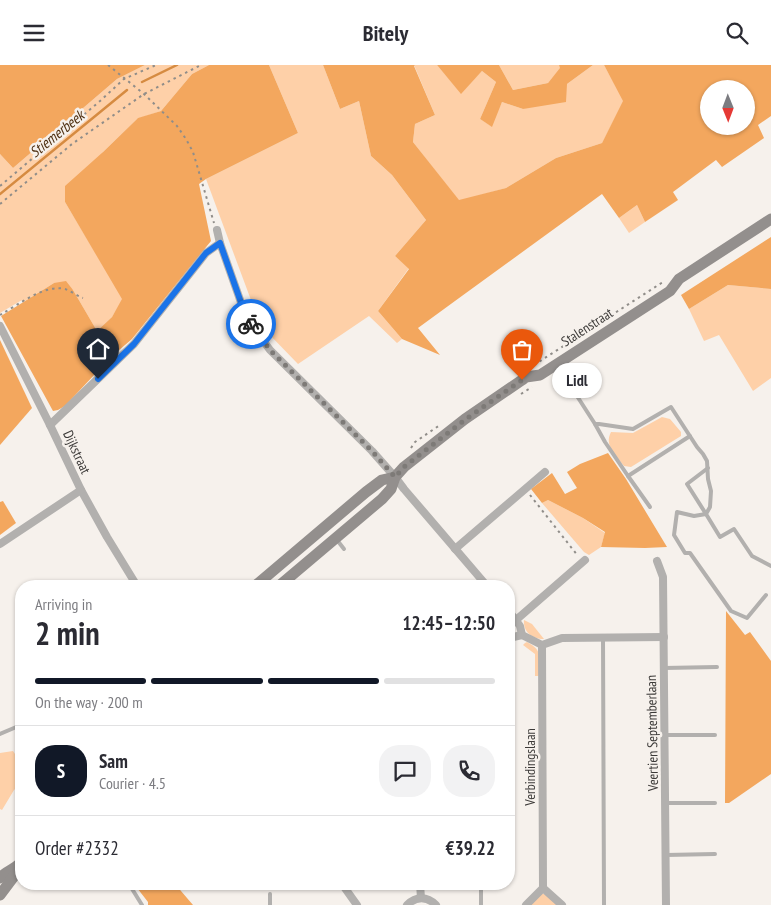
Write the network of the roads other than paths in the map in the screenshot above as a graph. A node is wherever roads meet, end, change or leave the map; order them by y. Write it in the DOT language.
graph roads {
  1 [pos="771,219"];
  2 [pos="216,230"];
  3 [pos="220,243"];
  4 [pos="0,326"];
  5 [pos="556,364"];
  6 [pos="595,424"];
  7 [pos="50,425"];
  8 [pos="690,436"];
  9 [pos="708,468"];
  10 [pos="545,472"];
  11 [pos="628,476"];
  12 [pos="395,477"];
  13 [pos="372,488"];
  14 [pos="81,490"];
  15 [pos="382,499"];
  16 [pos="650,507"];
  17 [pos="706,514"];
  18 [pos="335,539"];
  19 [pos="0,544"];
  20 [pos="344,549"];
  21 [pos="455,549"];
  22 [pos="584,561"];
  23 [pos="657,561"];
  24 [pos="771,566"];
  25 [pos="133,580"];
  26 [pos="262,580"];
  27 [pos="286,580"];
  28 [pos="482,580"];
  29 [pos="766,595"];
  30 [pos="516,619"];
  31 [pos="522,635"];
  32 [pos="515,636"];
  33 [pos="664,637"];
  34 [pos="603,638"];
  35 [pos="542,645"];
  36 [pos="717,667"];
  37 [pos="664,668"];
  38 [pos="15,728"];
  39 [pos="0,734"];
  40 [pos="665,735"];
  41 [pos="715,735"];
  42 [pos="666,803"];
  43 [pos="715,803"];
  44 [pos="715,854"];
  45 [pos="666,855"];
  46 [pos="15,867"];
  47 [pos="15,875"];
  48 [pos="0,878"];
  49 [pos="543,888"];
  50 [pos="133,890"];
  51 [pos="346,890"];
  52 [pos="420,890"];
  53 [pos="481,890"];
  54 [pos="270,894"];
  55 [pos="0,895"];
  56 [pos="421,898"];
  57 [pos="142,905"];
  58 [pos="270,905"];
  59 [pos="357,905"];
  60 [pos="407,905"];
  61 [pos="436,905"];
  62 [pos="481,905"];
  63 [pos="526,905"];
  64 [pos="562,905"];
  65 [pos="604,905"];
  66 [pos="666,905"];
  1 -- 5 [label="street, Stalenstraat"];
  2 -- 3 [label="street"];
  3 -- 7 [label="street"];
  3 -- 12 [label="street"];
  4 -- 7 [label="street, Dijkstraat"];
  5 -- 6 [label="lane"];
  5 -- 12 [label="street, Stalenstraat"];
  6 -- 8 [label="lane"];
  6 -- 11 [label="lane"];
  7 -- 14 [label="street, Dijkstraat"];
  8 -- 9 [label="lane"];
  8 -- 11 [label="lane"];
  9 -- 17 [label="lane"];
  9 -- 17 [label="lane"];
  10 -- 21 [label="street"];
  11 -- 16 [label="lane"];
  12 -- 13 [label="street, Stalenstraat"];
  12 -- 15 [label="street, Stalenstraat"];
  12 -- 21 [label="street"];
  13 -- 15 [label="street"];
  13 -- 26 [label="street, Stalenstraat"];
  14 -- 19 [label="street"];
  14 -- 25 [label="street, Dijkstraat"];
  15 -- 18 [label="street, Stalenstraat"];
  17 -- 24 [label="lane"];
  17 -- 29 [label="lane"];
  18 -- 20 [label="lane"];
  18 -- 27 [label="street, Stalenstraat"];
  21 -- 28 [label="street"];
  22 -- 30 [label="street"];
  23 -- 33 [label="street, Veertien Septemberlaan"];
  30 -- 31 [label="street"];
  31 -- 32 [label="street"];
  31 -- 35 [label="street"];
  33 -- 34 [label="street"];
  33 -- 37 [label="street, Veertien Septemberlaan"];
  34 -- 35 [label="street"];
  34 -- 65 [label="lane"];
  35 -- 49 [label="street, Verbindingslaan"];
  36 -- 37 [label="lane"];
  37 -- 40 [label="street, Veertien Septemberlaan"];
  38 -- 39 [label="lane"];
  40 -- 41 [label="lane"];
  40 -- 42 [label="street, Veertien Septemberlaan"];
  42 -- 43 [label="lane"];
  42 -- 45 [label="street, Veertien Septemberlaan"];
  44 -- 45 [label="lane"];
  45 -- 66 [label="street, Veertien Septemberlaan"];
  46 -- 48 [label="street"];
  47 -- 55 [label="street"];
  49 -- 63 [label="street"];
  49 -- 64 [label="street"];
  50 -- 57 [label="lane"];
  51 -- 59 [label="street"];
  52 -- 56 [label="street"];
  53 -- 62 [label="lane"];
  54 -- 58 [label="lane"];
  56 -- 60 [label="street"];
  56 -- 61 [label="street"];
}
